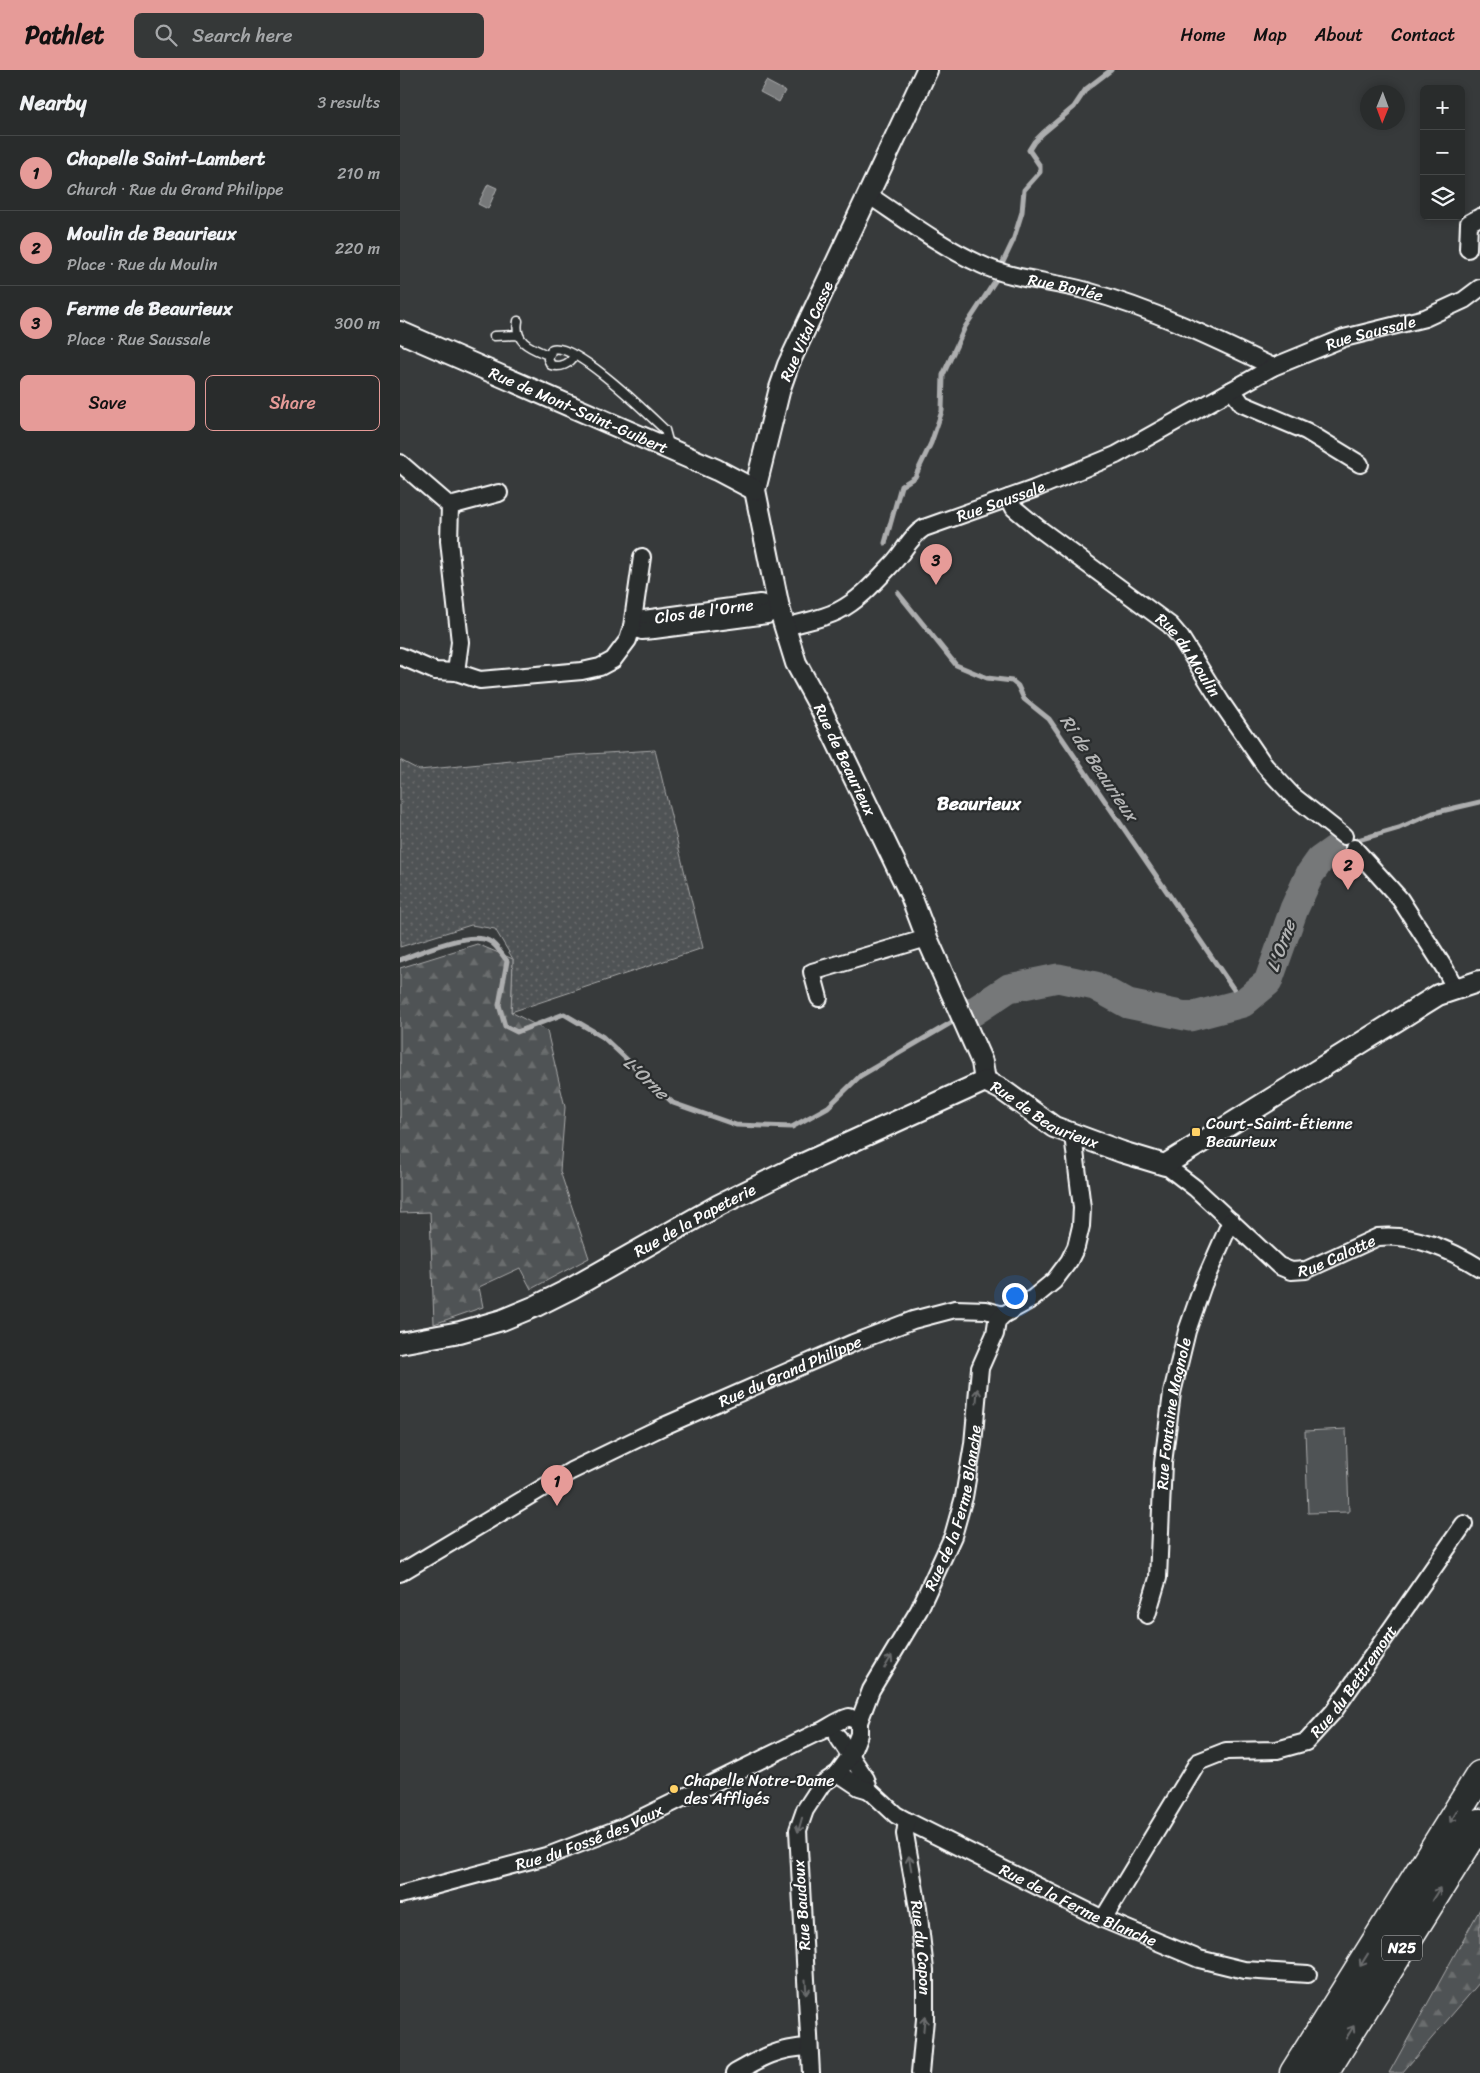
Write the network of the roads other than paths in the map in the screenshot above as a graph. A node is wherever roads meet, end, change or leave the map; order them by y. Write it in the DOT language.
graph roads {
  1 [pos="926,70"];
  2 [pos="867,194"];
  3 [pos="1480,217"];
  4 [pos="1468,249"];
  5 [pos="1480,288"];
  6 [pos="518,321"];
  7 [pos="400,332"];
  8 [pos="518,335"];
  9 [pos="494,336"];
  10 [pos="548,355"];
  11 [pos="574,355"];
  12 [pos="1273,366"];
  13 [pos="1232,390"];
  14 [pos="666,449"];
  15 [pos="400,463"];
  16 [pos="1360,464"];
  17 [pos="755,490"];
  18 [pos="499,492"];
  19 [pos="1008,498"];
  20 [pos="450,506"];
  21 [pos="642,556"];
  22 [pos="779,608"];
  23 [pos="632,627"];
  24 [pos="786,627"];
  25 [pos="400,656"];
  26 [pos="456,672"];
  27 [pos="927,938"];
  28 [pos="1480,981"];
  29 [pos="1454,988"];
  30 [pos="819,998"];
  31 [pos="985,1081"];
  32 [pos="1073,1135"];
  33 [pos="1165,1165"];
  34 [pos="1231,1221"];
  35 [pos="1480,1268"];
  36 [pos="1003,1316"];
  37 [pos="400,1343"];
  38 [pos="1464,1524"];
  39 [pos="400,1573"];
  40 [pos="1147,1615"];
  41 [pos="871,1690"];
  42 [pos="859,1728"];
  43 [pos="837,1730"];
  44 [pos="851,1755"];
  45 [pos="838,1773"];
  46 [pos="1480,1775"];
  47 [pos="868,1790"];
  48 [pos="907,1821"];
  49 [pos="1480,1823"];
  50 [pos="400,1895"];
  51 [pos="1103,1919"];
  52 [pos="1308,1974"];
  53 [pos="809,2047"];
  54 [pos="735,2073"];
  55 [pos="811,2073"];
  56 [pos="920,2073"];
  57 [pos="1294,2073"];
  58 [pos="1324,2073"];
  1 -- 2 [label="street, Rue Vital Casse"];
  2 -- 12 [label="street, Rue Borlée"];
  2 -- 17 [label="street, Rue Vital Casse"];
  3 -- 4 [label="street"];
  5 -- 12 [label="street, Rue Saussale"];
  6 -- 8 [label="lane"];
  7 -- 14 [label="street, Rue de Mont-Saint-Guibert"];
  8 -- 9 [label="lane"];
  8 -- 10 [label="lane"];
  10 -- 11 [label="lane"];
  10 -- 11 [label="lane"];
  11 -- 14 [label="lane"];
  12 -- 13 [label="street, Rue Saussale"];
  13 -- 16 [label="street"];
  13 -- 19 [label="street, Rue Saussale"];
  14 -- 17 [label="street, Rue de Mont-Saint-Guibert"];
  15 -- 20 [label="street"];
  17 -- 22 [label="street, Rue Vital Casse"];
  18 -- 20 [label="street"];
  19 -- 24 [label="street, Rue Saussale"];
  19 -- 29 [label="street, Rue du Moulin"];
  20 -- 26 [label="street"];
  21 -- 23 [label="street, Clos de l'Orne"];
  22 -- 23 [label="street, Clos de l'Orne"];
  22 -- 24 [label="street, Rue de Beaurieux"];
  23 -- 26 [label="street, Clos de l'Orne"];
  24 -- 27 [label="street, Rue de Beaurieux"];
  25 -- 26 [label="street, Clos de l'Orne"];
  27 -- 30 [label="street"];
  27 -- 31 [label="street, Rue de Beaurieux"];
  28 -- 29 [label="street"];
  29 -- 33 [label="street"];
  31 -- 32 [label="street, Rue de Beaurieux"];
  31 -- 37 [label="street, Rue de la Papeterie"];
  32 -- 33 [label="street, Rue de Beaurieux"];
  32 -- 36 [label="street"];
  33 -- 34 [label="street, Rue Calotte"];
  34 -- 35 [label="street, Rue Calotte"];
  34 -- 40 [label="street, Rue Fontaine Magnole"];
  36 -- 39 [label="street, Rue du Grand Philippe"];
  41 -- 36 [label="street, Rue de la Ferme Blanche, one-way"];
  38 -- 51 [label="street, Rue du Bettremont"];
  41 -- 42 [label="street, Rue de la Ferme Blanche"];
  41 -- 43 [label="street, Rue de la Ferme Blanche"];
  42 -- 43 [label="street"];
  42 -- 44 [label="street, Rue de la Ferme Blanche"];
  43 -- 44 [label="street"];
  43 -- 50 [label="street, Rue du Fossé des Vaux"];
  44 -- 45 [label="street, Rue Baudoux"];
  44 -- 47 [label="street, Rue de la Ferme Blanche"];
  45 -- 47 [label="street, Rue de la Ferme Blanche"];
  45 -- 53 [label="street, Rue Baudoux, one-way"];
  46 -- 57 [label="highway, N25, one-way"];
  47 -- 48 [label="street, Rue de la Ferme Blanche"];
  48 -- 51 [label="street, Rue de la Ferme Blanche"];
  56 -- 48 [label="street, Rue du Capon, one-way"];
  58 -- 49 [label="highway, N25, one-way"];
  51 -- 52 [label="street, Rue de la Ferme Blanche"];
  53 -- 54 [label="street"];
  53 -- 55 [label="street, Rue Baudoux"];
}
